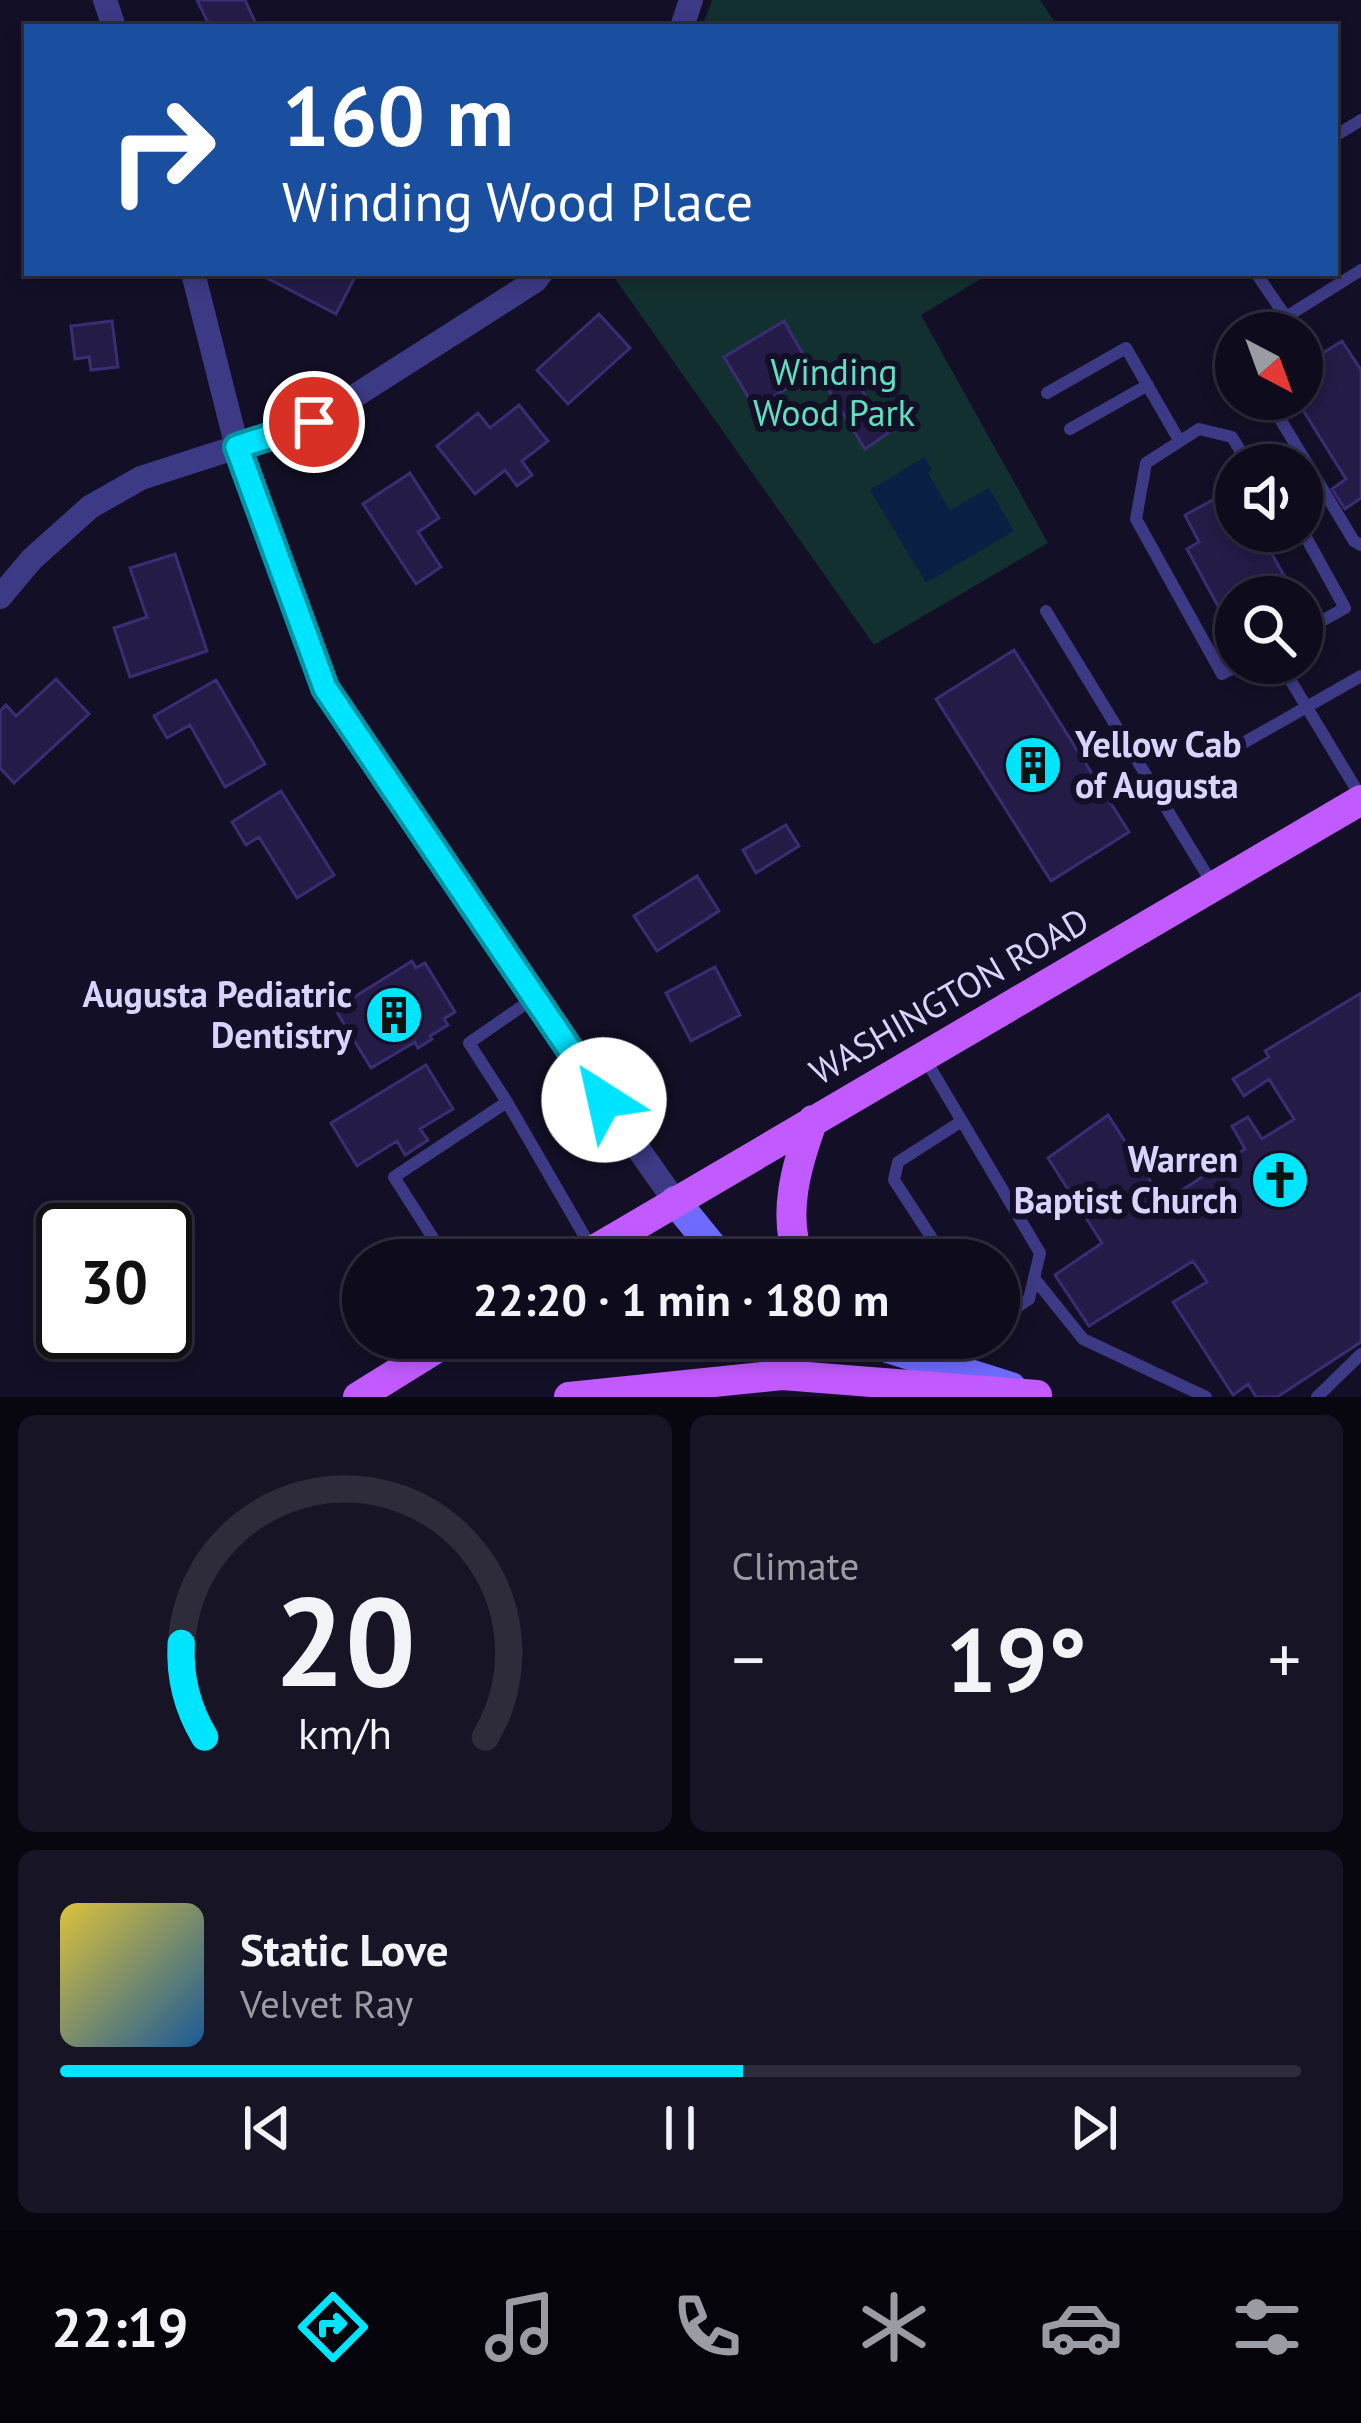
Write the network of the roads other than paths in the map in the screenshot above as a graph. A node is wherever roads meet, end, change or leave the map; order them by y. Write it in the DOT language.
graph roads {
  1 [pos="1361,270"];
  2 [pos="194,276"];
  3 [pos="539,276"];
  4 [pos="1258,276"];
  5 [pos="1283,312"];
  6 [pos="1294,312"];
  7 [pos="1148,385"];
  8 [pos="1047,393"];
  9 [pos="1281,420"];
  10 [pos="1070,429"];
  11 [pos="1179,440"];
  12 [pos="1236,444"];
  13 [pos="237,447"];
  14 [pos="1361,545"];
  15 [pos="1314,552"];
  16 [pos="0,597"];
  17 [pos="1046,611"];
  18 [pos="1323,620"];
  19 [pos="1215,661"];
  20 [pos="1361,676"];
  21 [pos="1293,684"];
  22 [pos="1307,707"];
  23 [pos="1238,746"];
  24 [pos="1361,798"];
  25 [pos="1214,886"];
  26 [pos="532,999"];
  27 [pos="924,1056"];
  28 [pos="507,1102"];
  29 [pos="813,1120"];
  30 [pos="962,1121"];
  31 [pos="675,1201"];
  32 [pos="434,1239"];
  33 [pos="577,1239"];
  34 [pos="612,1239"];
  35 [pos="706,1239"];
  36 [pos="794,1239"];
  37 [pos="932,1239"];
  38 [pos="1034,1278"];
  39 [pos="1020,1305"];
  40 [pos="1361,1354"];
  41 [pos="419,1359"];
  42 [pos="923,1359"];
  43 [pos="1039,1396"];
  44 [pos="358,1397"];
  45 [pos="569,1397"];
  46 [pos="1206,1397"];
  47 [pos="1317,1397"];
  1 -- 6 [label="lane"];
  2 -- 13 [label="street"];
  3 -- 13 [label="street"];
  4 -- 5 [label="lane"];
  7 -- 8 [label="lane"];
  7 -- 10 [label="lane"];
  7 -- 11 [label="lane"];
  9 -- 14 [label="lane"];
  11 -- 12 [label="lane"];
  11 -- 19 [label="lane"];
  13 -- 16 [label="street"];
  13 -- 26 [label="street"];
  15 -- 18 [label="lane"];
  17 -- 25 [label="lane"];
  20 -- 22 [label="lane"];
  21 -- 22 [label="lane"];
  22 -- 23 [label="lane"];
  22 -- 24 [label="lane"];
  24 -- 25 [label="main road, WASHINGTON ROAD"];
  25 -- 27 [label="main road, WASHINGTON ROAD"];
  26 -- 28 [label="lane"];
  26 -- 31 [label="street"];
  27 -- 29 [label="main road, WASHINGTON ROAD"];
  27 -- 30 [label="lane"];
  28 -- 32 [label="lane"];
  28 -- 33 [label="lane"];
  29 -- 31 [label="main road, WASHINGTON ROAD"];
  29 -- 36 [label="main road"];
  30 -- 37 [label="lane"];
  30 -- 38 [label="lane"];
  31 -- 34 [label="main road, WASHINGTON ROAD"];
  31 -- 35 [label="main road"];
  38 -- 39 [label="lane"];
  38 -- 46 [label="lane"];
  40 -- 47 [label="lane"];
  41 -- 44 [label="main road"];
  42 -- 43 [label="main road"];
  43 -- 45 [label="main road"];
}
